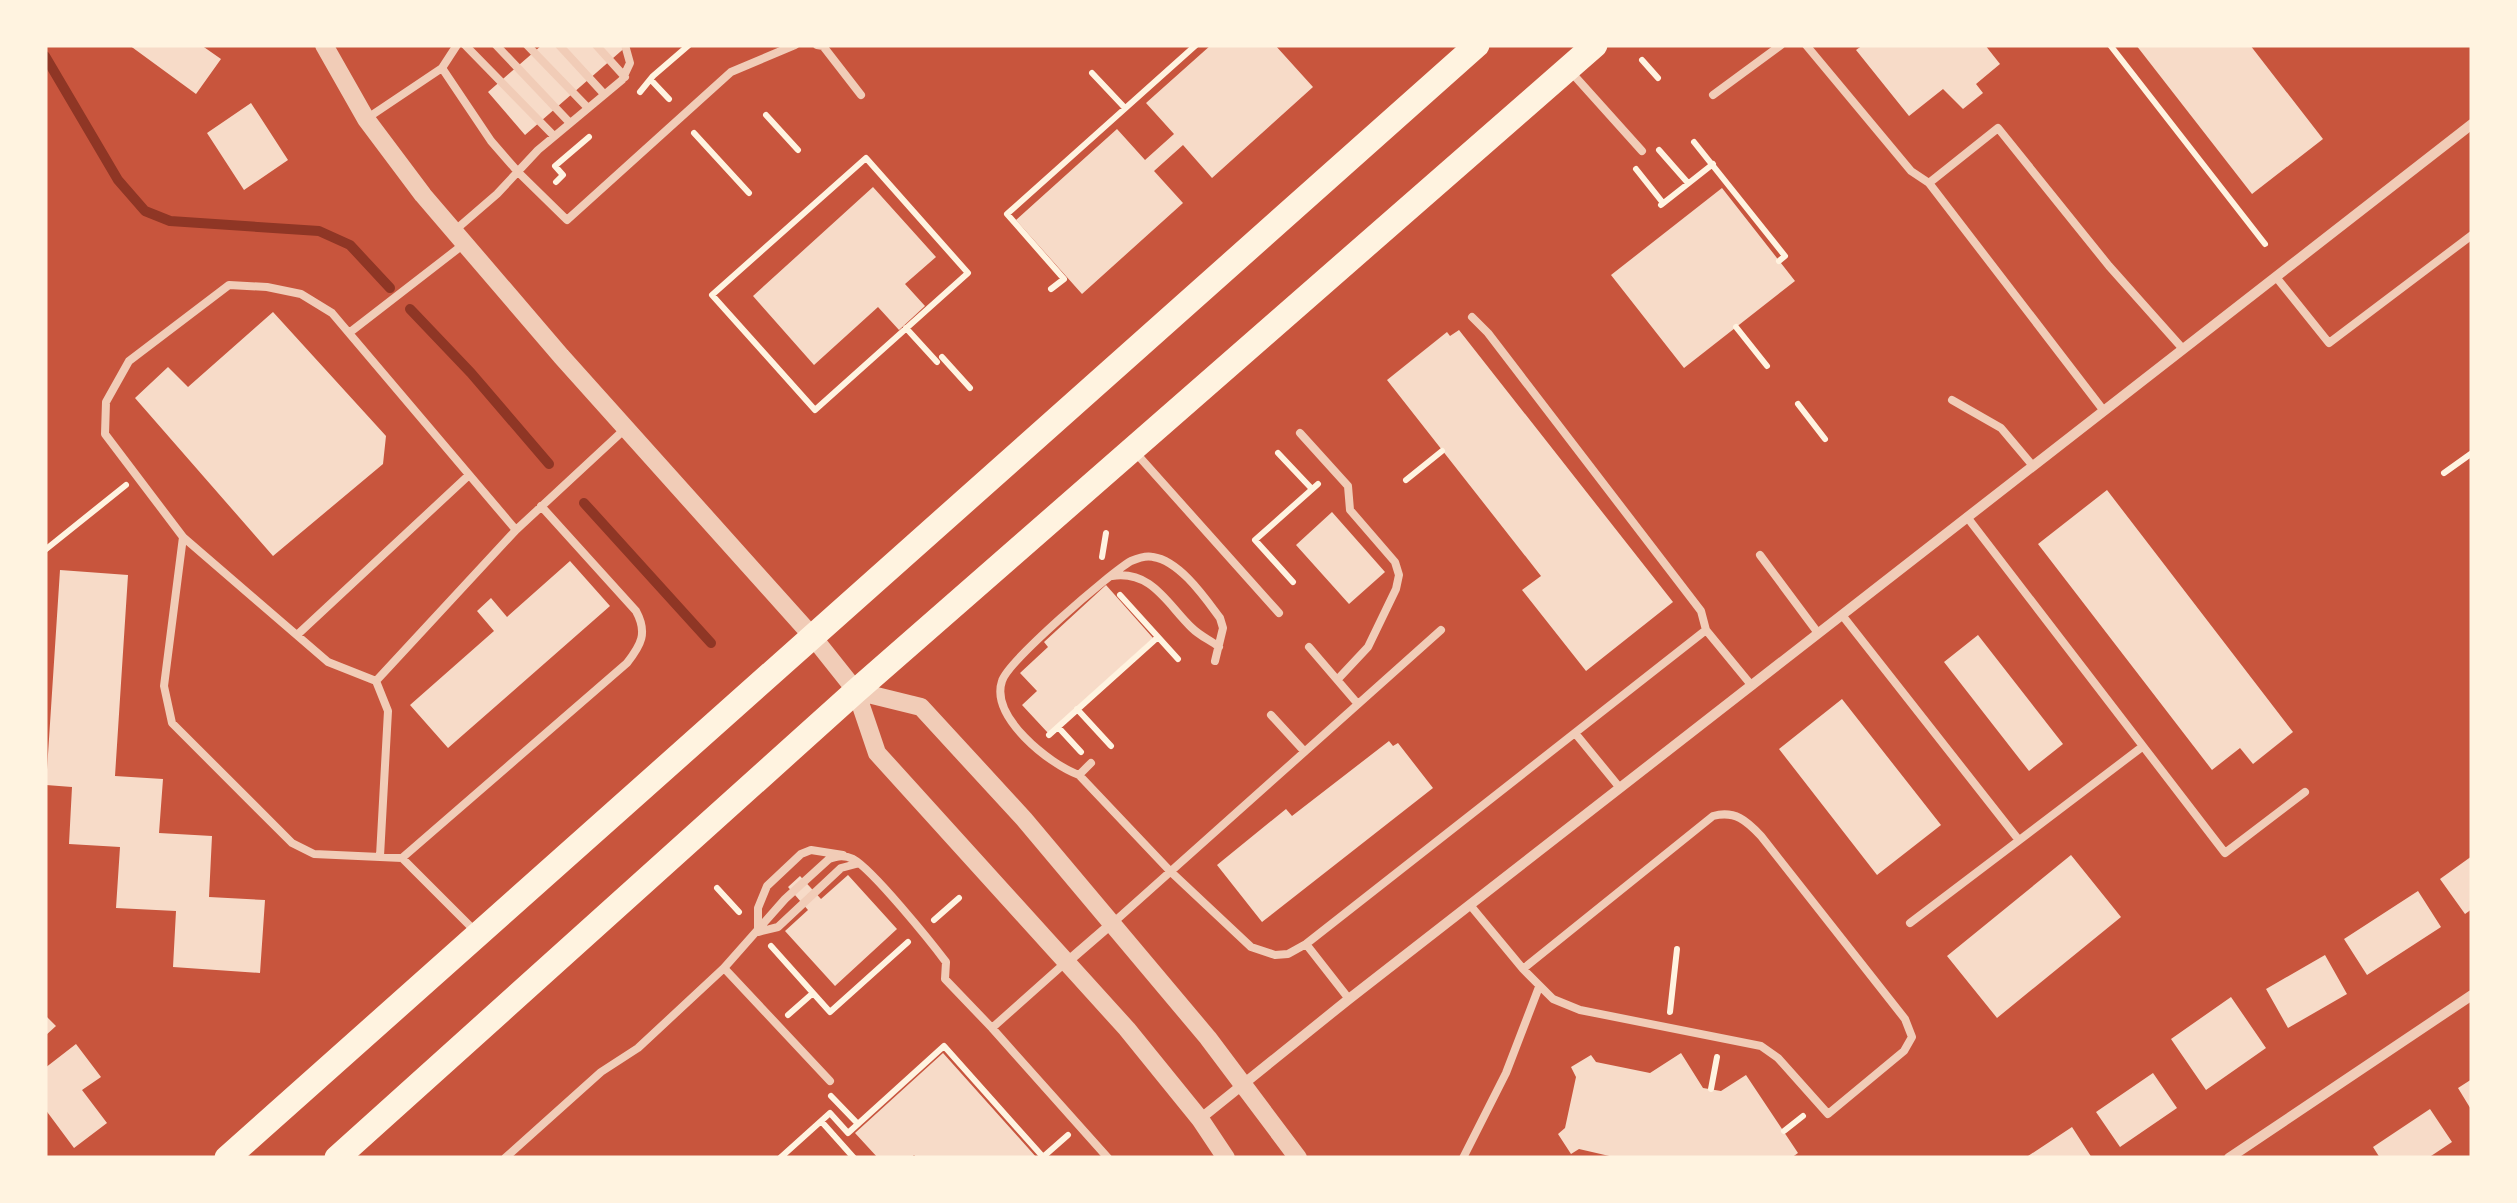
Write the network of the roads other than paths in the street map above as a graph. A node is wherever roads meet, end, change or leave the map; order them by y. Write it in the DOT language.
graph roads {
  1 [pos="324,45"];
  2 [pos="457,45"];
  3 [pos="465,45"];
  4 [pos="496,45"];
  5 [pos="527,45"];
  6 [pos="559,45"];
  7 [pos="596,45"];
  8 [pos="625,45"];
  9 [pos="795,45"];
  10 [pos="817,45"];
  11 [pos="1477,45"];
  12 [pos="1595,45"];
  13 [pos="1781,45"];
  14 [pos="1806,45"];
  15 [pos="442,68"];
  16 [pos="1568,69"];
  17 [pos="624,76"];
  18 [pos="604,94"];
  19 [pos="860,95"];
  20 [pos="1712,95"];
  21 [pos="588,108"];
  22 [pos="366,118"];
  23 [pos="570,123"];
  24 [pos="2472,124"];
  25 [pos="554,136"];
  26 [pos="1642,152"];
  27 [pos="518,172"];
  28 [pos="1929,183"];
  29 [pos="2472,235"];
  30 [pos="459,238"];
  31 [pos="2276,277"];
  32 [pos="1472,317"];
  33 [pos="349,333"];
  34 [pos="2183,349"];
  35 [pos="1952,400"];
  36 [pos="2104,410"];
  37 [pos="626,428"];
  38 [pos="1300,433"];
  39 [pos="1134,450"];
  40 [pos="2033,466"];
  41 [pos="469,474"];
  42 [pos="541,506"];
  43 [pos="1967,517"];
  44 [pos="516,530"];
  45 [pos="183,537"];
  46 [pos="1760,555"];
  47 [pos="1112,576"];
  48 [pos="1279,613"];
  49 [pos="1842,614"];
  50 [pos="1442,630"];
  51 [pos="1706,630"];
  52 [pos="1818,633"];
  53 [pos="297,635"];
  54 [pos="814,637"];
  55 [pos="1219,647"];
  56 [pos="1309,647"];
  57 [pos="1215,661"];
  58 [pos="1338,679"];
  59 [pos="376,682"];
  60 [pos="1752,686"];
  61 [pos="856,691"];
  62 [pos="1357,703"];
  63 [pos="1271,715"];
  64 [pos="1575,733"];
  65 [pos="2142,746"];
  66 [pos="1304,751"];
  67 [pos="1092,763"];
  68 [pos="1078,774"];
  69 [pos="1620,788"];
  70 [pos="2305,792"];
  71 [pos="2018,839"];
  72 [pos="380,856"];
  73 [pos="847,857"];
  74 [pos="402,858"];
  75 [pos="860,864"];
  76 [pos="1170,872"];
  77 [pos="1470,906"];
  78 [pos="1910,923"];
  79 [pos="1110,925"];
  80 [pos="758,932"];
  81 [pos="478,934"];
  82 [pos="1306,944"];
  83 [pos="1065,963"];
  84 [pos="724,968"];
  85 [pos="1523,969"];
  86 [pos="1539,987"];
  87 [pos="2472,995"];
  88 [pos="1348,999"];
  89 [pos="992,1028"];
  90 [pos="826,1084"];
  91 [pos="1244,1084"];
  92 [pos="1200,1119"];
  93 [pos="227,1158"];
  94 [pos="337,1158"];
  95 [pos="505,1158"];
  96 [pos="1108,1158"];
  97 [pos="1226,1158"];
  98 [pos="1298,1158"];
  99 [pos="1463,1158"];
  100 [pos="2229,1158"];
  1 -- 22 [label="street"];
  2 -- 15 [label="lane"];
  3 -- 25 [label="lane"];
  4 -- 23 [label="lane"];
  5 -- 21 [label="lane"];
  6 -- 18 [label="lane"];
  7 -- 17 [label="lane"];
  8 -- 17 [label="lane"];
  9 -- 27 [label="lane"];
  10 -- 19 [label="lane"];
  11 -- 54 [label="highway"];
  12 -- 16 [label="highway"];
  13 -- 20 [label="lane"];
  14 -- 28 [label="lane"];
  15 -- 22 [label="lane"];
  15 -- 27 [label="lane"];
  16 -- 26 [label="lane"];
  16 -- 39 [label="highway"];
  17 -- 18 [label="lane"];
  18 -- 21 [label="lane"];
  21 -- 23 [label="lane"];
  22 -- 30 [label="street"];
  23 -- 25 [label="lane"];
  24 -- 31 [label="street"];
  25 -- 27 [label="lane"];
  27 -- 30 [label="lane"];
  28 -- 34 [label="lane"];
  28 -- 36 [label="lane"];
  29 -- 31 [label="lane"];
  30 -- 33 [label="lane"];
  30 -- 37 [label="street"];
  31 -- 34 [label="street"];
  32 -- 51 [label="lane"];
  33 -- 41 [label="lane"];
  33 -- 45 [label="lane"];
  34 -- 36 [label="street"];
  35 -- 40 [label="lane"];
  36 -- 40 [label="street"];
  37 -- 42 [label="lane"];
  37 -- 54 [label="street"];
  38 -- 58 [label="lane"];
  39 -- 48 [label="lane"];
  39 -- 61 [label="highway"];
  40 -- 43 [label="street"];
  41 -- 44 [label="lane"];
  41 -- 53 [label="lane"];
  42 -- 44 [label="lane"];
  42 -- 74 [label="lane"];
  43 -- 49 [label="street"];
  43 -- 65 [label="lane"];
  44 -- 59 [label="lane"];
  45 -- 53 [label="lane"];
  45 -- 72 [label="lane"];
  46 -- 52 [label="lane"];
  47 -- 55 [label="lane"];
  47 -- 55 [label="lane"];
  47 -- 68 [label="lane"];
  49 -- 52 [label="street"];
  49 -- 71 [label="lane"];
  50 -- 62 [label="lane"];
  51 -- 60 [label="lane"];
  51 -- 64 [label="lane"];
  52 -- 60 [label="street"];
  53 -- 59 [label="lane"];
  54 -- 61 [label="street"];
  54 -- 81 [label="highway"];
  55 -- 57 [label="lane"];
  56 -- 58 [label="lane"];
  58 -- 62 [label="lane"];
  59 -- 72 [label="lane"];
  60 -- 69 [label="street"];
  61 -- 79 [label="street"];
  61 -- 83 [label="street"];
  61 -- 94 [label="highway"];
  62 -- 66 [label="lane"];
  63 -- 66 [label="lane"];
  64 -- 69 [label="lane"];
  64 -- 82 [label="lane"];
  65 -- 70 [label="lane"];
  65 -- 71 [label="lane"];
  66 -- 76 [label="lane"];
  67 -- 68 [label="lane"];
  68 -- 76 [label="lane"];
  69 -- 77 [label="street"];
  71 -- 78 [label="lane"];
  72 -- 74 [label="lane"];
  73 -- 75 [label="lane"];
  73 -- 80 [label="lane"];
  73 -- 80 [label="lane"];
  74 -- 81 [label="lane"];
  75 -- 80 [label="lane"];
  75 -- 89 [label="lane"];
  76 -- 79 [label="lane"];
  76 -- 82 [label="lane"];
  77 -- 85 [label="lane"];
  77 -- 88 [label="street"];
  79 -- 83 [label="street"];
  79 -- 91 [label="street"];
  80 -- 84 [label="lane"];
  81 -- 93 [label="highway"];
  82 -- 88 [label="lane"];
  83 -- 89 [label="lane"];
  83 -- 92 [label="street"];
  84 -- 90 [label="lane"];
  84 -- 95 [label="lane"];
  85 -- 86 [label="lane"];
  85 -- 86 [label="lane"];
  86 -- 99 [label="lane"];
  87 -- 100 [label="street"];
  88 -- 91 [label="street"];
  89 -- 96 [label="lane"];
  91 -- 92 [label="street"];
  91 -- 98 [label="street"];
  92 -- 97 [label="street"];
}
